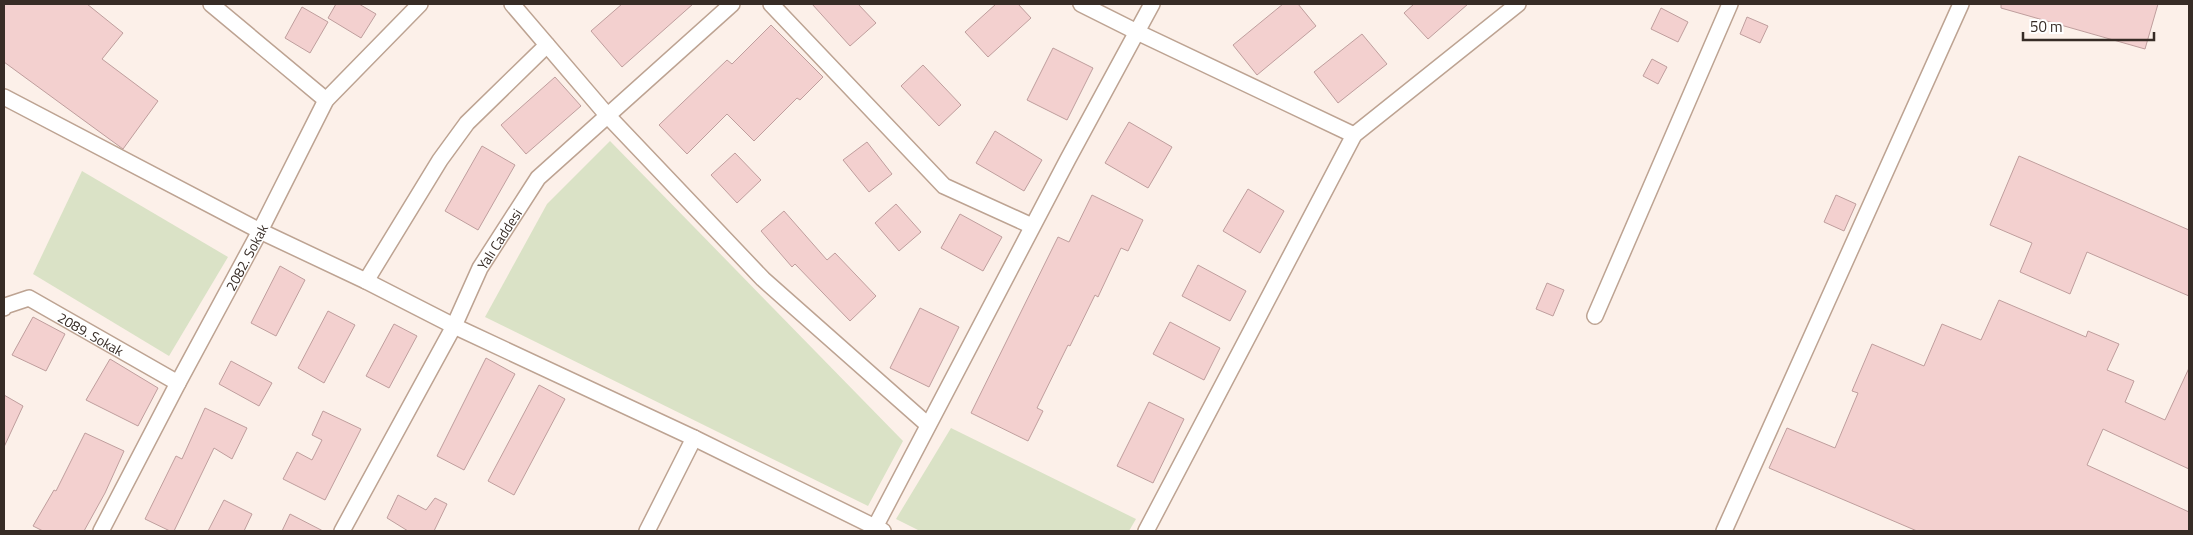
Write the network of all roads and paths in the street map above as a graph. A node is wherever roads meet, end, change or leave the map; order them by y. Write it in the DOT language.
graph roads {
  1 [pos="211,4"];
  2 [pos="420,4"];
  3 [pos="512,4"];
  4 [pos="732,4"];
  5 [pos="771,4"];
  6 [pos="1081,4"];
  7 [pos="1152,4"];
  8 [pos="1518,4"];
  9 [pos="1730,4"];
  10 [pos="1962,4"];
  11 [pos="1137,32"];
  12 [pos="547,45"];
  13 [pos="4,97"];
  14 [pos="326,100"];
  15 [pos="607,115"];
  16 [pos="1354,135"];
  17 [pos="1032,226"];
  18 [pos="260,231"];
  19 [pos="366,281"];
  20 [pos="4,308"];
  21 [pos="1595,316"];
  22 [pos="454,326"];
  23 [pos="178,383"];
  24 [pos="928,425"];
  25 [pos="694,438"];
  26 [pos="877,530"];
  27 [pos="101,531"];
  28 [pos="342,531"];
  29 [pos="647,531"];
  30 [pos="1146,531"];
  31 [pos="1724,531"];
  1 -- 14 [label="street"];
  2 -- 14 [label="street, 2082. Sokak"];
  3 -- 12 [label="street"];
  4 -- 15 [label="street, Yalı Caddesi"];
  5 -- 17 [label="street"];
  6 -- 11 [label="street"];
  7 -- 11 [label="street"];
  8 -- 16 [label="street"];
  9 -- 21 [label="street"];
  10 -- 31 [label="street"];
  11 -- 16 [label="street"];
  11 -- 17 [label="street"];
  12 -- 15 [label="street"];
  12 -- 19 [label="street"];
  13 -- 18 [label="street"];
  14 -- 18 [label="street, 2082. Sokak"];
  15 -- 22 [label="street, Yalı Caddesi"];
  15 -- 24 [label="street"];
  16 -- 30 [label="street"];
  17 -- 24 [label="street"];
  18 -- 19 [label="street"];
  18 -- 23 [label="street, 2082. Sokak"];
  19 -- 22 [label="street"];
  20 -- 23 [label="street, 2089. Sokak"];
  22 -- 25 [label="street"];
  22 -- 28 [label="street, Yalı Caddesi"];
  23 -- 27 [label="street, 2082. Sokak"];
  24 -- 26 [label="street"];
  25 -- 26 [label="street"];
  25 -- 29 [label="street"];
}
